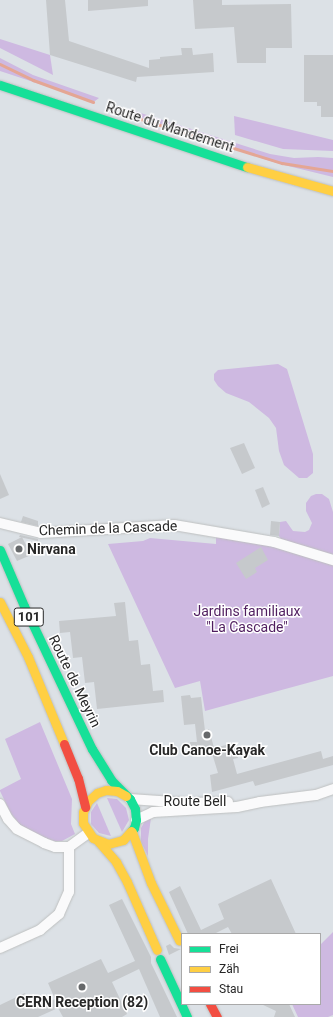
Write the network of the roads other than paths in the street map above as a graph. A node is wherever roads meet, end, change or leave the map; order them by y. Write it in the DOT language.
graph roads {
  1 [pos="0,85"];
  2 [pos="333,191"];
  3 [pos="0,523"];
  4 [pos="0,550"];
  5 [pos="333,560"];
  6 [pos="0,602"];
  7 [pos="333,789"];
  8 [pos="128,798"];
  9 [pos="260,802"];
  10 [pos="0,804"];
  11 [pos="85,807"];
  12 [pos="136,820"];
  13 [pos="132,832"];
  14 [pos="88,833"];
  15 [pos="98,841"];
  16 [pos="69,848"];
  17 [pos="179,940"];
  18 [pos="0,948"];
  19 [pos="181,1004"];
  20 [pos="182,1005"];
  21 [pos="210,1005"];
  22 [pos="187,1017"];
  23 [pos="216,1017"];
  1 -- 2 [label="main road, Route du Mandement"];
  3 -- 5 [label="street, Chemin de la Cascade"];
  4 -- 8 [label="main road, Route de Meyrin / 101"];
  6 -- 11 [label="main road, 101"];
  7 -- 9 [label="street, Route Bell"];
  8 -- 9 [label="street, Route Bell"];
  8 -- 11 [label="main road"];
  8 -- 12 [label="main road, Route de Meyrin / 101"];
  9 -- 12 [label="street, Route Bell"];
  10 -- 16 [label="street"];
  11 -- 14 [label="main road, 101"];
  12 -- 13 [label="main road"];
  13 -- 15 [label="main road"];
  13 -- 17 [label="main road"];
  14 -- 15 [label="main road"];
  14 -- 16 [label="street"];
  15 -- 19 [label="main road"];
  16 -- 18 [label="street"];
  20 -- 22 [label="main road"];
  21 -- 23 [label="main road"];
}
